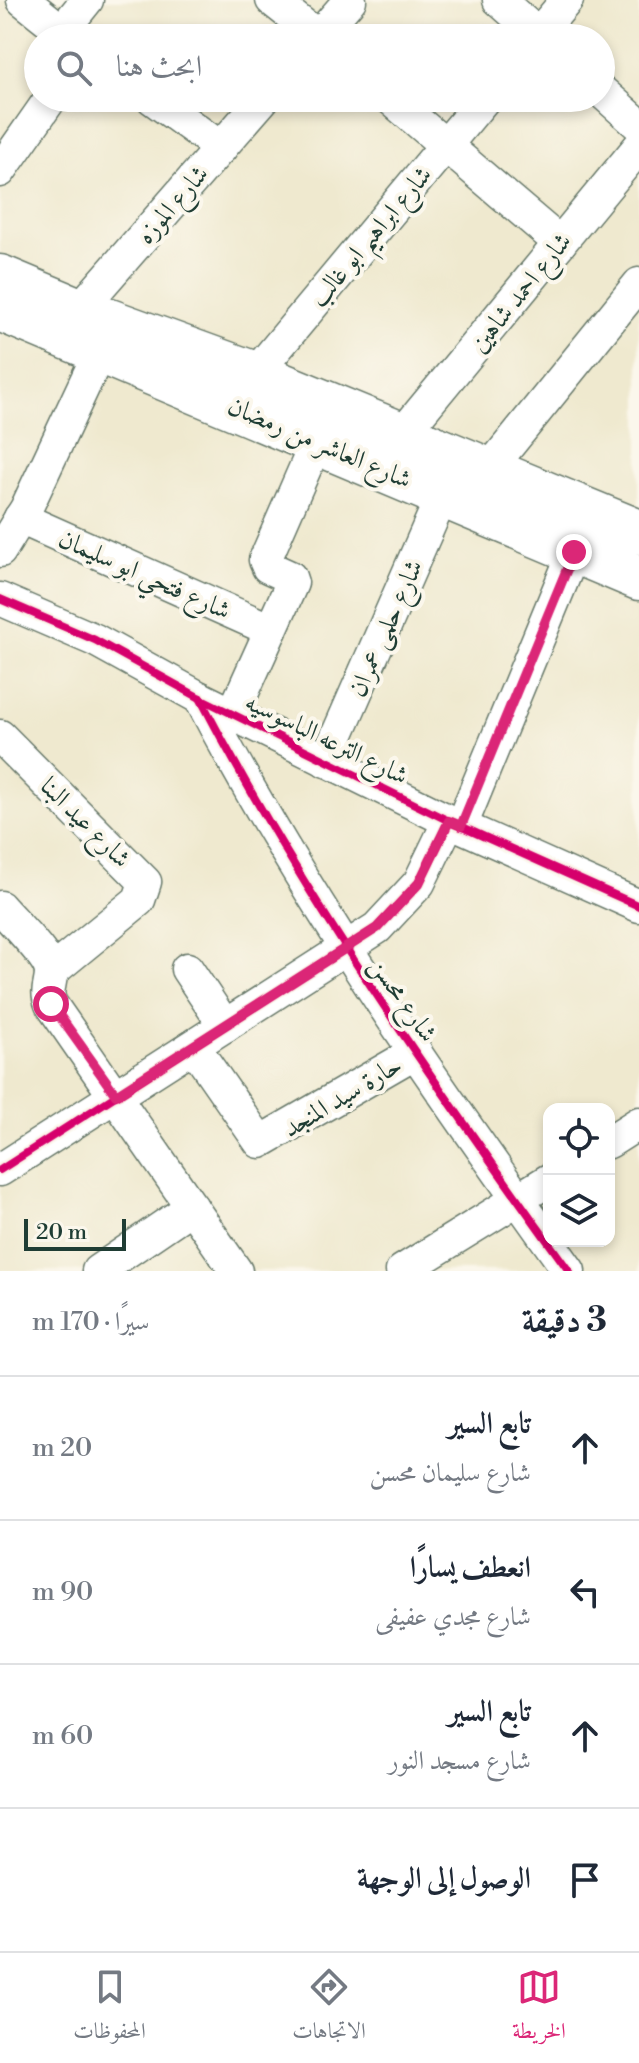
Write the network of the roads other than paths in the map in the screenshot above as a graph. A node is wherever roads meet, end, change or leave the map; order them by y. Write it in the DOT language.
graph roads {
  1 [pos="23,0"];
  2 [pos="87,0"];
  3 [pos="272,0"];
  4 [pos="350,0"];
  5 [pos="499,0"];
  6 [pos="567,0"];
  7 [pos="52,24"];
  8 [pos="73,24"];
  9 [pos="302,24"];
  10 [pos="330,24"];
  11 [pos="524,24"];
  12 [pos="548,24"];
  13 [pos="615,104"];
  14 [pos="41,112"];
  15 [pos="171,112"];
  16 [pos="252,112"];
  17 [pos="406,112"];
  18 [pos="474,112"];
  19 [pos="639,125"];
  20 [pos="446,146"];
  21 [pos="639,147"];
  22 [pos="221,148"];
  23 [pos="0,171"];
  24 [pos="560,243"];
  25 [pos="0,277"];
  26 [pos="639,284"];
  27 [pos="0,309"];
  28 [pos="79,310"];
  29 [pos="101,349"];
  30 [pos="255,374"];
  31 [pos="400,437"];
  32 [pos="317,441"];
  33 [pos="487,472"];
  34 [pos="443,494"];
  35 [pos="20,518"];
  36 [pos="639,532"];
  37 [pos="0,551"];
  38 [pos="574,552"];
  39 [pos="639,578"];
  40 [pos="0,599"];
  41 [pos="271,630"];
  42 [pos="200,698"];
  43 [pos="233,714"];
  44 [pos="0,736"];
  45 [pos="326,761"];
  46 [pos="455,824"];
  47 [pos="639,905"];
  48 [pos="0,907"];
  49 [pos="346,950"];
  50 [pos="187,969"];
  51 [pos="51,972"];
  52 [pos="225,1026"];
  53 [pos="194,1047"];
  54 [pos="416,1052"];
  55 [pos="116,1095"];
  56 [pos="639,1123"];
  57 [pos="615,1138"];
  58 [pos="0,1170"];
  59 [pos="543,1184"];
  60 [pos="517,1199"];
  61 [pos="192,1207"];
  62 [pos="98,1271"];
  63 [pos="236,1271"];
  64 [pos="402,1271"];
  65 [pos="569,1271"];
  1 -- 7 [label="street"];
  2 -- 8 [label="street"];
  3 -- 9 [label="street"];
  4 -- 10 [label="street"];
  5 -- 11 [label="street"];
  6 -- 12 [label="street"];
  13 -- 19 [label="street"];
  14 -- 23 [label="street"];
  15 -- 22 [label="street"];
  16 -- 22 [label="street, شارع الموزه"];
  17 -- 20 [label="street"];
  18 -- 20 [label="street, شارع ابراهيم ابو غالب"];
  20 -- 24 [label="street"];
  20 -- 30 [label="street, شارع ابراهيم ابو غالب"];
  21 -- 24 [label="street, شارع احمد شاهين"];
  22 -- 28 [label="street, شارع الموزه"];
  24 -- 31 [label="street, شارع احمد شاهين"];
  25 -- 28 [label="main road, شارع العاشر من رمضان"];
  26 -- 33 [label="street"];
  27 -- 29 [label="main road, شارع العاشر من رمضان"];
  28 -- 30 [label="main road, شارع العاشر من رمضان"];
  29 -- 32 [label="main road, شارع العاشر من رمضان"];
  29 -- 35 [label="street"];
  30 -- 31 [label="main road, شارع العاشر من رمضان"];
  31 -- 33 [label="main road, شارع العاشر من رمضان"];
  32 -- 34 [label="main road, شارع العاشر من رمضان"];
  32 -- 41 [label="street"];
  33 -- 36 [label="main road, شارع العاشر من رمضان"];
  34 -- 38 [label="main road, شارع العاشر من رمضان"];
  34 -- 45 [label="street, شارع حلمى عمران"];
  35 -- 37 [label="street"];
  35 -- 41 [label="street, شارع فتحي ابو سليمان"];
  38 -- 39 [label="main road, شارع العاشر من رمضان"];
  38 -- 46 [label="street"];
  40 -- 42 [label="street, شارع الترعه الباسوسيه"];
  41 -- 43 [label="street"];
  42 -- 43 [label="street, شارع الترعه الباسوسيه"];
  42 -- 49 [label="street, شارع محسن"];
  43 -- 45 [label="street, شارع الترعه الباسوسيه"];
  44 -- 51 [label="street, شارع عيد البنا"];
  45 -- 46 [label="street, شارع الترعه الباسوسيه"];
  46 -- 47 [label="street, شارع الترعه الباسوسيه"];
  46 -- 49 [label="street"];
  48 -- 51 [label="street"];
  49 -- 52 [label="street"];
  49 -- 54 [label="street, شارع محسن"];
  50 -- 52 [label="street"];
  51 -- 55 [label="street"];
  52 -- 53 [label="street"];
  53 -- 54 [label="street, حارة سيد المنجد"];
  53 -- 55 [label="street"];
  54 -- 60 [label="street, شارع محسن"];
  55 -- 58 [label="street"];
  55 -- 61 [label="street"];
  56 -- 57 [label="street"];
  59 -- 60 [label="street"];
  60 -- 64 [label="street"];
  60 -- 65 [label="street, شارع محسن"];
  61 -- 62 [label="street"];
  61 -- 63 [label="street"];
}
